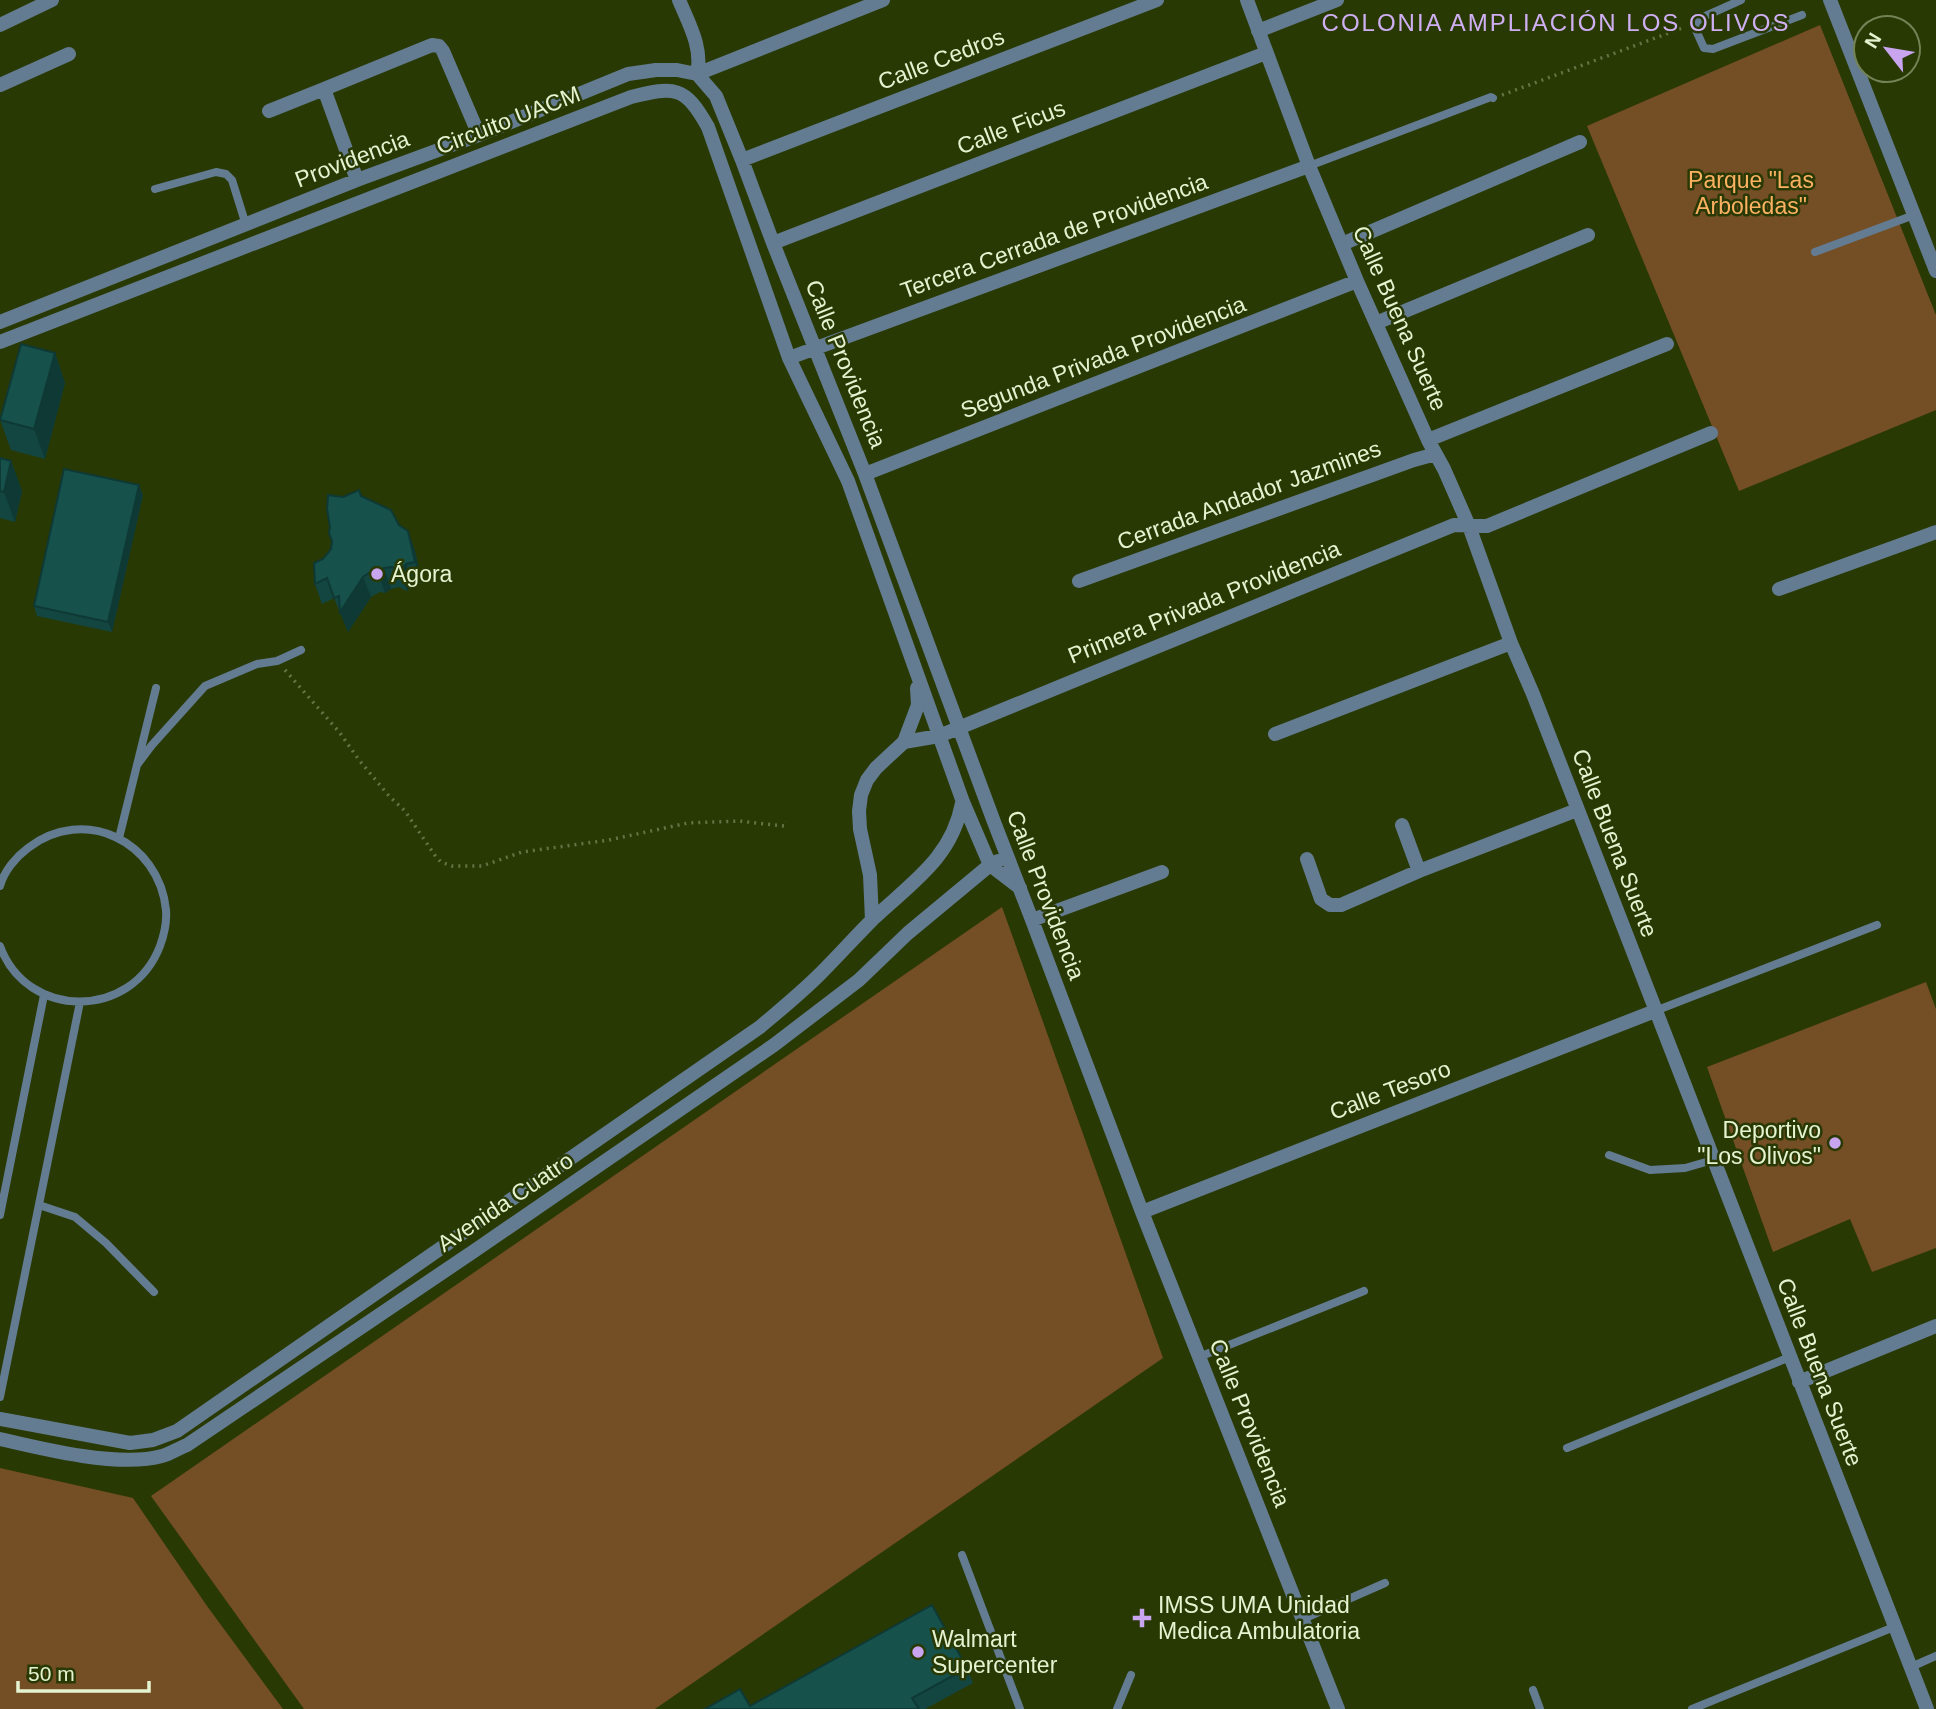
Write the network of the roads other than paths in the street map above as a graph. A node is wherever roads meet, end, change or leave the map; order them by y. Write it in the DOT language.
graph roads {
  1 [pos="52,0"];
  2 [pos="680,0"];
  3 [pos="883,0"];
  4 [pos="1157,0"];
  5 [pos="1247,0"];
  6 [pos="1337,0"];
  7 [pos="1741,0"];
  8 [pos="1830,0"];
  9 [pos="1802,15"];
  10 [pos="0,25"];
  11 [pos="1258,31"];
  12 [pos="1266,53"];
  13 [pos="69,54"];
  14 [pos="697,74"];
  15 [pos="0,85"];
  16 [pos="324,89"];
  17 [pos="1493,98"];
  18 [pos="269,110"];
  19 [pos="708,127"];
  20 [pos="479,135"];
  21 [pos="1580,142"];
  22 [pos="742,160"];
  23 [pos="1310,166"];
  24 [pos="357,180"];
  25 [pos="155,189"];
  26 [pos="1914,215"];
  27 [pos="246,225"];
  28 [pos="1588,235"];
  29 [pos="773,243"];
  30 [pos="1342,244"];
  31 [pos="1933,251"];
  32 [pos="1815,252"];
  33 [pos="1936,271"];
  34 [pos="1357,281"];
  35 [pos="0,323"];
  36 [pos="1376,323"];
  37 [pos="0,342"];
  38 [pos="1667,344"];
  39 [pos="815,349"];
  40 [pos="789,358"];
  41 [pos="1711,433"];
  42 [pos="1428,440"];
  43 [pos="1436,454"];
  44 [pos="865,474"];
  45 [pos="1469,526"];
  46 [pos="1936,531"];
  47 [pos="1079,581"];
  48 [pos="1779,589"];
  49 [pos="1511,643"];
  50 [pos="301,650"];
  51 [pos="916,669"];
  52 [pos="156,688"];
  53 [pos="958,727"];
  54 [pos="1275,734"];
  55 [pos="939,736"];
  56 [pos="904,742"];
  57 [pos="137,765"];
  58 [pos="963,802"];
  59 [pos="1577,810"];
  60 [pos="1402,825"];
  61 [pos="119,838"];
  62 [pos="1008,857"];
  63 [pos="1307,859"];
  64 [pos="990,865"];
  65 [pos="1419,871"];
  66 [pos="1162,872"];
  67 [pos="0,886"];
  68 [pos="1020,888"];
  69 [pos="872,920"];
  70 [pos="1032,920"];
  71 [pos="1877,925"];
  72 [pos="0,946"];
  73 [pos="44,995"];
  74 [pos="80,1002"];
  75 [pos="1655,1011"];
  76 [pos="1609,1155"];
  77 [pos="1713,1160"];
  78 [pos="39,1205"];
  79 [pos="1142,1212"];
  80 [pos="0,1214"];
  81 [pos="465,1232"];
  82 [pos="477,1249"];
  83 [pos="1364,1291"];
  84 [pos="153,1292"];
  85 [pos="1936,1326"];
  86 [pos="1199,1357"];
  87 [pos="1790,1357"];
  88 [pos="1799,1382"];
  89 [pos="0,1397"];
  90 [pos="0,1419"];
  91 [pos="0,1439"];
  92 [pos="1567,1448"];
  93 [pos="962,1555"];
  94 [pos="1385,1583"];
  95 [pos="1303,1619"];
  96 [pos="1894,1627"];
  97 [pos="1936,1656"];
  98 [pos="1911,1667"];
  99 [pos="1130,1675"];
  100 [pos="1533,1690"];
  101 [pos="1020,1709"];
  102 [pos="1117,1709"];
  103 [pos="1338,1709"];
  104 [pos="1540,1709"];
  105 [pos="1692,1709"];
  106 [pos="1927,1709"];
  1 -- 10 [label="street"];
  2 -- 14 [label="street"];
  3 -- 14 [label="street"];
  4 -- 22 [label="street, Calle Cedros"];
  5 -- 11 [label="street, Calle Buena Suerte"];
  6 -- 11 [label="street"];
  7 -- 9 [label="lane"];
  8 -- 26 [label="street"];
  11 -- 12 [label="street, Calle Buena Suerte"];
  12 -- 23 [label="street, Calle Buena Suerte"];
  12 -- 29 [label="street, Calle Ficus"];
  13 -- 15 [label="street"];
  14 -- 20 [label="street, Providencia"];
  14 -- 22 [label="street, Calle Providencia"];
  16 -- 18 [label="street"];
  16 -- 20 [label="street"];
  16 -- 24 [label="street"];
  17 -- 23 [label="lane"];
  19 -- 37 [label="street, Circuito UACM"];
  19 -- 40 [label="street, Calle Providencia"];
  20 -- 24 [label="street, Providencia"];
  21 -- 30 [label="street"];
  22 -- 29 [label="street, Calle Providencia"];
  23 -- 30 [label="street, Calle Buena Suerte"];
  23 -- 39 [label="street, Tercera Cerrada de Providencia"];
  24 -- 27 [label="street, Providencia"];
  25 -- 27 [label="lane"];
  26 -- 31 [label="street"];
  26 -- 32 [label="lane"];
  27 -- 35 [label="street, Providencia"];
  28 -- 36 [label="street"];
  29 -- 39 [label="street, Calle Providencia"];
  30 -- 34 [label="street, Calle Buena Suerte"];
  31 -- 33 [label="street"];
  34 -- 36 [label="street, Calle Buena Suerte"];
  34 -- 44 [label="street, Segunda Privada Providencia"];
  36 -- 42 [label="street, Calle Buena Suerte"];
  38 -- 42 [label="street"];
  39 -- 40 [label="street, Tercera Cerrada de Providencia"];
  39 -- 44 [label="street, Calle Providencia"];
  40 -- 51 [label="street, Calle Providencia"];
  41 -- 45 [label="street, Primera Privada Providencia"];
  42 -- 43 [label="street, Calle Buena Suerte"];
  43 -- 45 [label="street, Calle Buena Suerte"];
  43 -- 47 [label="street, Cerrada Andador Jazmines"];
  44 -- 53 [label="street, Calle Providencia"];
  45 -- 49 [label="street, Calle Buena Suerte"];
  45 -- 53 [label="street, Primera Privada Providencia"];
  46 -- 48 [label="street"];
  49 -- 54 [label="street"];
  49 -- 59 [label="street, Calle Buena Suerte"];
  50 -- 57 [label="lane"];
  51 -- 55 [label="street, Calle Providencia"];
  51 -- 56 [label="street"];
  52 -- 57 [label="lane"];
  53 -- 55 [label="street, Primera Privada Providencia"];
  53 -- 62 [label="street, Calle Providencia"];
  55 -- 56 [label="street, Primera Privada Providencia"];
  55 -- 58 [label="street, Calle Providencia"];
  56 -- 69 [label="street"];
  57 -- 61 [label="lane"];
  58 -- 64 [label="street, Calle Providencia"];
  58 -- 69 [label="street, Avenida Cuatro"];
  59 -- 65 [label="street"];
  59 -- 75 [label="street, Calle Buena Suerte"];
  60 -- 65 [label="street"];
  61 -- 67 [label="lane"];
  61 -- 74 [label="lane"];
  62 -- 64 [label="street, Avenida Cuatro"];
  62 -- 68 [label="street, Calle Providencia"];
  63 -- 65 [label="street"];
  64 -- 68 [label="street"];
  64 -- 82 [label="street, Avenida Cuatro"];
  66 -- 70 [label="street"];
  68 -- 70 [label="street, Calle Providencia"];
  69 -- 81 [label="street, Avenida Cuatro"];
  70 -- 79 [label="street, Calle Providencia"];
  71 -- 75 [label="lane"];
  72 -- 73 [label="lane"];
  73 -- 74 [label="lane"];
  73 -- 80 [label="lane"];
  74 -- 78 [label="lane"];
  75 -- 77 [label="street, Calle Buena Suerte"];
  75 -- 79 [label="street, Calle Tesoro"];
  76 -- 77 [label="lane"];
  77 -- 87 [label="street, Calle Buena Suerte"];
  78 -- 84 [label="lane"];
  78 -- 89 [label="lane"];
  79 -- 86 [label="street, Calle Providencia"];
  81 -- 82 [label="street"];
  81 -- 90 [label="street, Avenida Cuatro"];
  82 -- 91 [label="street, Avenida Cuatro"];
  83 -- 86 [label="lane"];
  85 -- 88 [label="street"];
  86 -- 95 [label="street, Calle Providencia"];
  87 -- 88 [label="street, Calle Buena Suerte"];
  87 -- 92 [label="lane"];
  88 -- 96 [label="street, Calle Buena Suerte"];
  93 -- 101 [label="lane"];
  94 -- 95 [label="lane"];
  95 -- 103 [label="street, Calle Providencia"];
  96 -- 98 [label="street, Calle Buena Suerte"];
  96 -- 105 [label="lane"];
  97 -- 98 [label="lane"];
  98 -- 106 [label="street, Calle Buena Suerte"];
  99 -- 102 [label="lane"];
  100 -- 104 [label="lane"];
}
